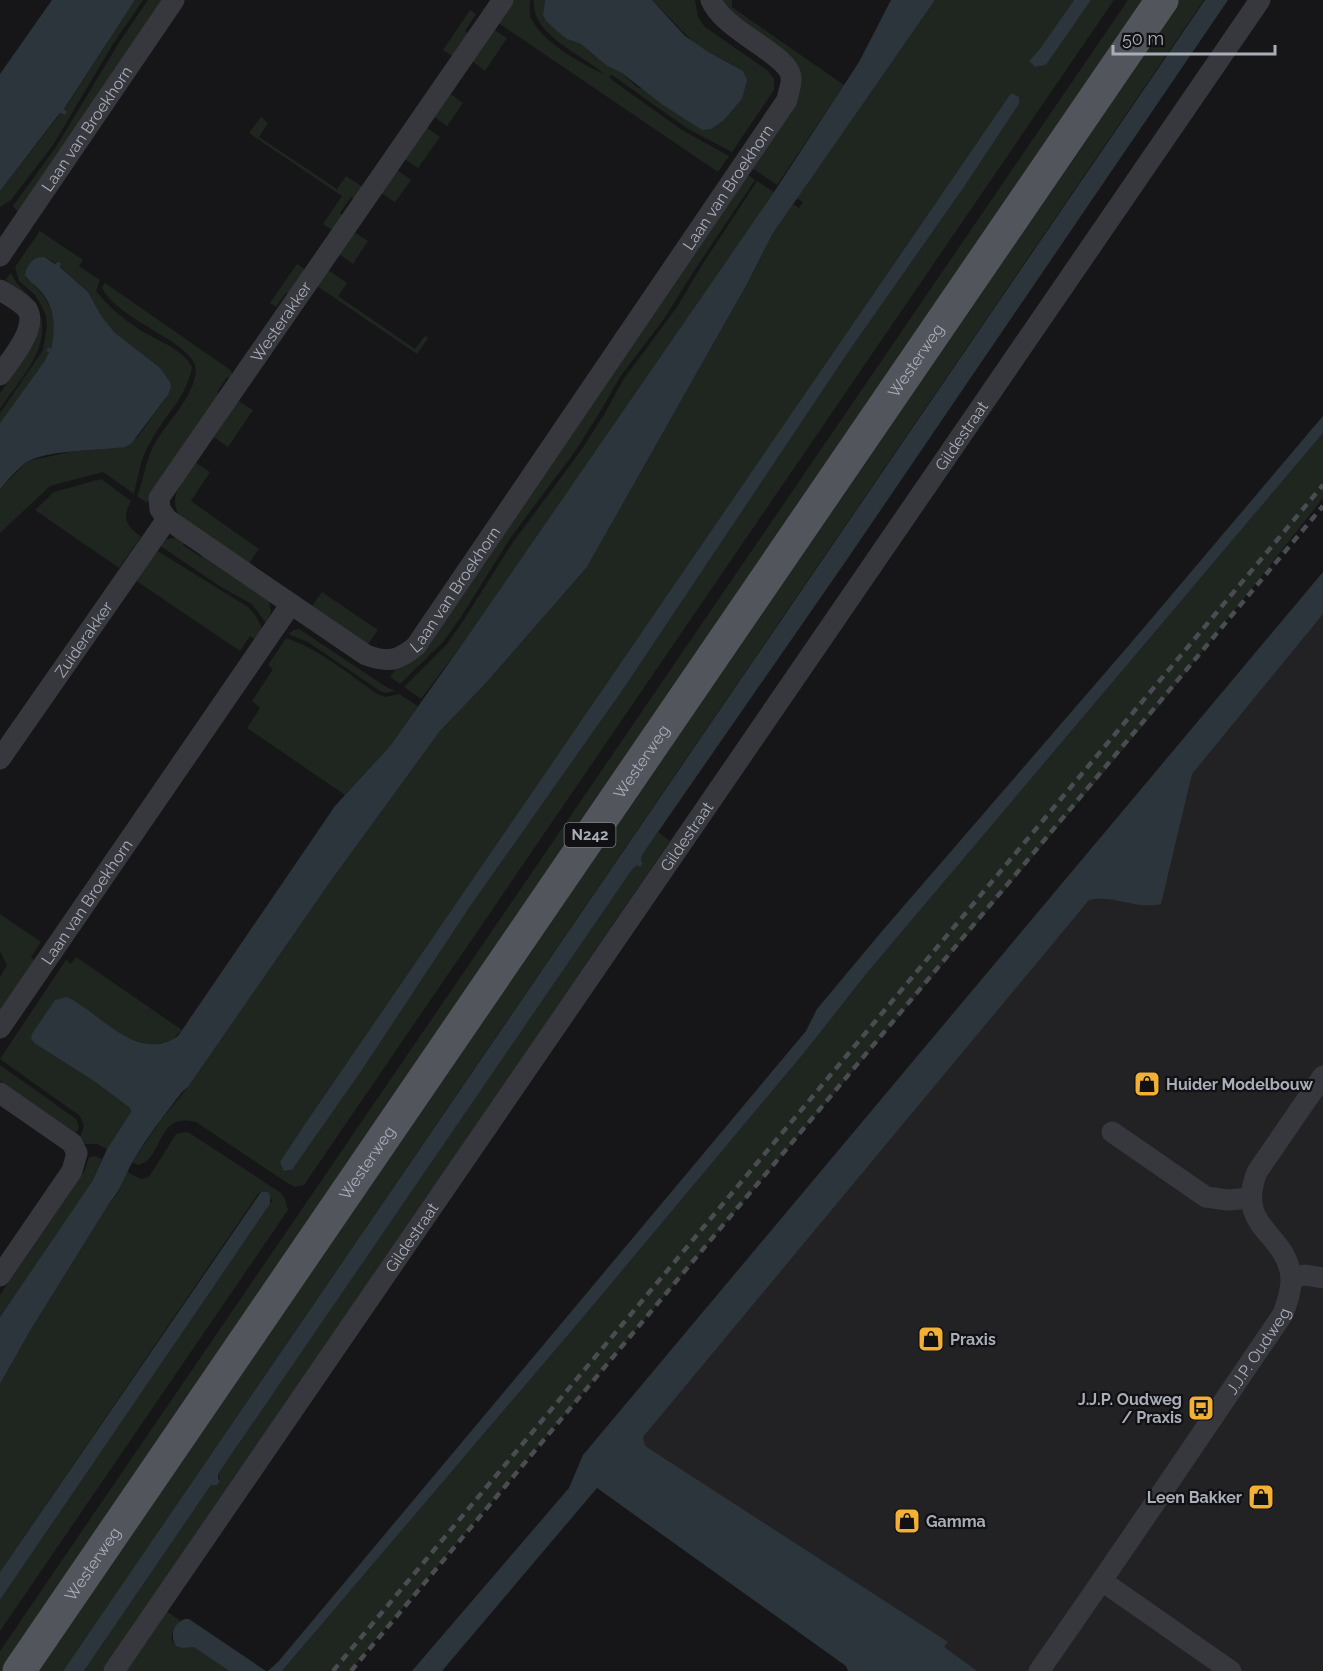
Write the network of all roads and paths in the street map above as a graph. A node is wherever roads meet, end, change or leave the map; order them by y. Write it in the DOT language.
graph roads {
  1 [pos="174,0"];
  2 [pos="503,0"];
  3 [pos="711,0"];
  4 [pos="1162,0"];
  5 [pos="1260,0"];
  6 [pos="0,256"];
  7 [pos="0,290"];
  8 [pos="0,375"];
  9 [pos="167,519"];
  10 [pos="291,604"];
  11 [pos="0,759"];
  12 [pos="0,1028"];
  13 [pos="1323,1076"];
  14 [pos="0,1093"];
  15 [pos="1112,1132"];
  16 [pos="1251,1198"];
  17 [pos="0,1275"];
  18 [pos="1291,1278"];
  19 [pos="1323,1278"];
  20 [pos="1102,1581"];
  21 [pos="19,1671"];
  22 [pos="114,1671"];
  23 [pos="1039,1671"];
  24 [pos="1231,1671"];
  1 -- 6 [label="street, Laan van Broekhorn"];
  2 -- 9 [label="street, Westerakker"];
  3 -- 10 [label="street, Laan van Broekhorn"];
  4 -- 21 [label="main road, Westerweg / N242"];
  5 -- 22 [label="street, Gildestraat"];
  7 -- 8 [label="street"];
  9 -- 10 [label="street"];
  9 -- 11 [label="street, Zuiderakker"];
  10 -- 12 [label="street, Laan van Broekhorn"];
  13 -- 16 [label="street"];
  14 -- 17 [label="street"];
  15 -- 16 [label="street"];
  16 -- 18 [label="street"];
  18 -- 19 [label="street"];
  18 -- 20 [label="street, J.J.P. Oudweg"];
  20 -- 23 [label="street, J.J.P. Oudweg"];
  20 -- 24 [label="street"];
}
